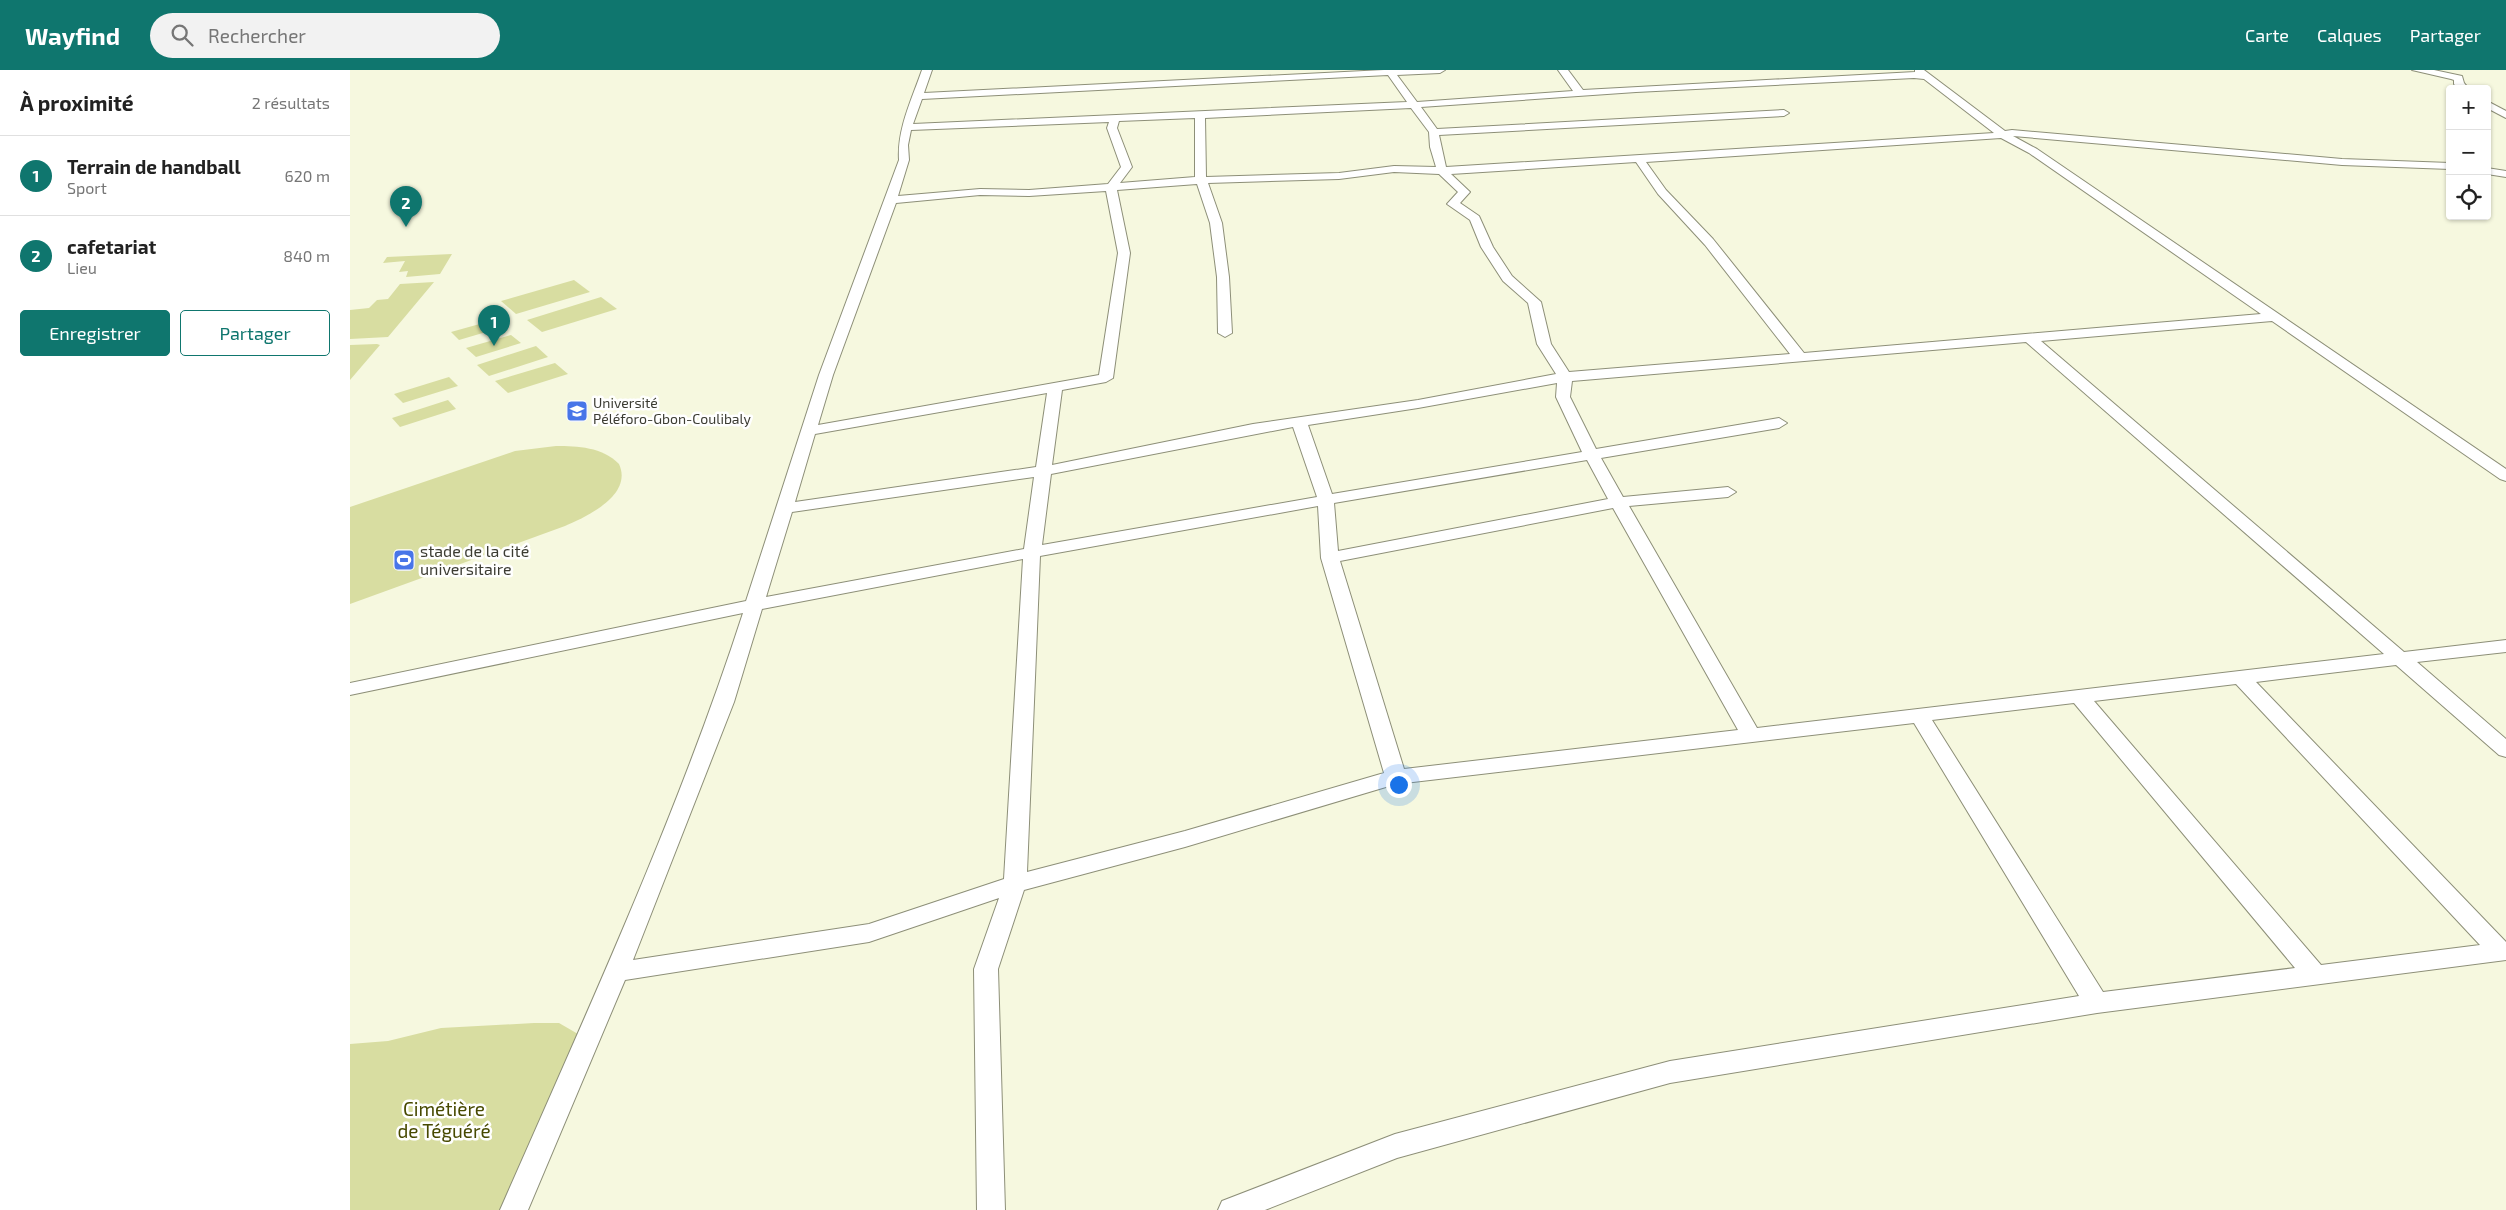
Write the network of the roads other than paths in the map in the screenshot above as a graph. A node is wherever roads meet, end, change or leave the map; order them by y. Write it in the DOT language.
graph roads {
  1 [pos="926,70"];
  2 [pos="1232,70"];
  3 [pos="1440,70"];
  4 [pos="1563,70"];
  5 [pos="1917,70"];
  6 [pos="2417,70"];
  7 [pos="1390,71"];
  8 [pos="1930,77"];
  9 [pos="1233,85"];
  10 [pos="2460,85"];
  11 [pos="1580,93"];
  12 [pos="919,96"];
  13 [pos="1416,104"];
  14 [pos="2491,106"];
  15 [pos="1784,113"];
  16 [pos="1200,115"];
  17 [pos="2506,115"];
  18 [pos="1115,119"];
  19 [pos="907,127"];
  20 [pos="1434,132"];
  21 [pos="2003,135"];
  22 [pos="1638,158"];
  23 [pos="2446,166"];
  24 [pos="1442,171"];
  25 [pos="2491,172"];
  26 [pos="2506,174"];
  27 [pos="1202,180"];
  28 [pos="1111,187"];
  29 [pos="891,200"];
  30 [pos="2273,317"];
  31 [pos="1225,333"];
  32 [pos="2029,338"];
  33 [pos="1799,356"];
  34 [pos="1565,377"];
  35 [pos="1055,388"];
  36 [pos="1299,422"];
  37 [pos="1779,423"];
  38 [pos="808,431"];
  39 [pos="1592,456"];
  40 [pos="1044,471"];
  41 [pos="2506,476"];
  42 [pos="1728,492"];
  43 [pos="1326,500"];
  44 [pos="1619,502"];
  45 [pos="784,508"];
  46 [pos="1032,552"];
  47 [pos="1330,558"];
  48 [pos="754,604"];
  49 [pos="2506,646"];
  50 [pos="2399,659"];
  51 [pos="2240,677"];
  52 [pos="350,689"];
  53 [pos="2079,696"];
  54 [pos="1919,715"];
  55 [pos="1751,735"];
  56 [pos="2506,750"];
  57 [pos="1396,777"];
  58 [pos="1015,884"];
  59 [pos="2504,951"];
  60 [pos="616,972"];
  61 [pos="2315,975"];
  62 [pos="2097,1004"];
  63 [pos="514,1210"];
  64 [pos="991,1210"];
  65 [pos="1232,1210"];
  1 -- 12 [label="street"];
  2 -- 9 [label="street"];
  3 -- 7 [label="street"];
  4 -- 11 [label="street"];
  5 -- 8 [label="street"];
  6 -- 10 [label="street"];
  7 -- 9 [label="street"];
  7 -- 13 [label="street"];
  8 -- 11 [label="street"];
  8 -- 21 [label="street"];
  9 -- 12 [label="street"];
  11 -- 13 [label="street"];
  12 -- 19 [label="street"];
  13 -- 16 [label="street"];
  13 -- 20 [label="street"];
  14 -- 17 [label="street"];
  15 -- 20 [label="street"];
  16 -- 18 [label="street"];
  16 -- 27 [label="street"];
  18 -- 19 [label="street"];
  18 -- 28 [label="street"];
  19 -- 29 [label="street"];
  20 -- 24 [label="street"];
  21 -- 22 [label="street"];
  21 -- 23 [label="street"];
  21 -- 30 [label="street"];
  22 -- 24 [label="street"];
  22 -- 33 [label="street"];
  24 -- 27 [label="street"];
  24 -- 34 [label="street"];
  25 -- 26 [label="street"];
  27 -- 28 [label="street"];
  27 -- 31 [label="street"];
  28 -- 29 [label="street"];
  28 -- 35 [label="street"];
  29 -- 38 [label="street"];
  30 -- 32 [label="street"];
  30 -- 41 [label="street"];
  32 -- 33 [label="street"];
  32 -- 50 [label="street"];
  33 -- 34 [label="street"];
  34 -- 36 [label="street"];
  34 -- 39 [label="street"];
  35 -- 38 [label="street"];
  35 -- 40 [label="street"];
  36 -- 40 [label="street"];
  36 -- 43 [label="street"];
  37 -- 39 [label="street"];
  38 -- 45 [label="street"];
  39 -- 43 [label="street"];
  39 -- 44 [label="street"];
  40 -- 45 [label="street"];
  40 -- 46 [label="street"];
  42 -- 44 [label="street"];
  43 -- 46 [label="street"];
  43 -- 47 [label="street"];
  44 -- 47 [label="street"];
  44 -- 55 [label="street"];
  45 -- 48 [label="street"];
  46 -- 48 [label="street"];
  46 -- 58 [label="street"];
  47 -- 57 [label="street"];
  48 -- 52 [label="street"];
  48 -- 60 [label="street"];
  49 -- 50 [label="street"];
  50 -- 51 [label="street"];
  50 -- 56 [label="street"];
  51 -- 53 [label="street"];
  51 -- 59 [label="street"];
  53 -- 54 [label="street"];
  53 -- 61 [label="street"];
  54 -- 55 [label="street"];
  54 -- 62 [label="street"];
  55 -- 57 [label="street"];
  57 -- 58 [label="street"];
  58 -- 60 [label="street"];
  58 -- 64 [label="street"];
  59 -- 61 [label="street"];
  60 -- 63 [label="street"];
  61 -- 62 [label="street"];
  62 -- 65 [label="street"];
}
